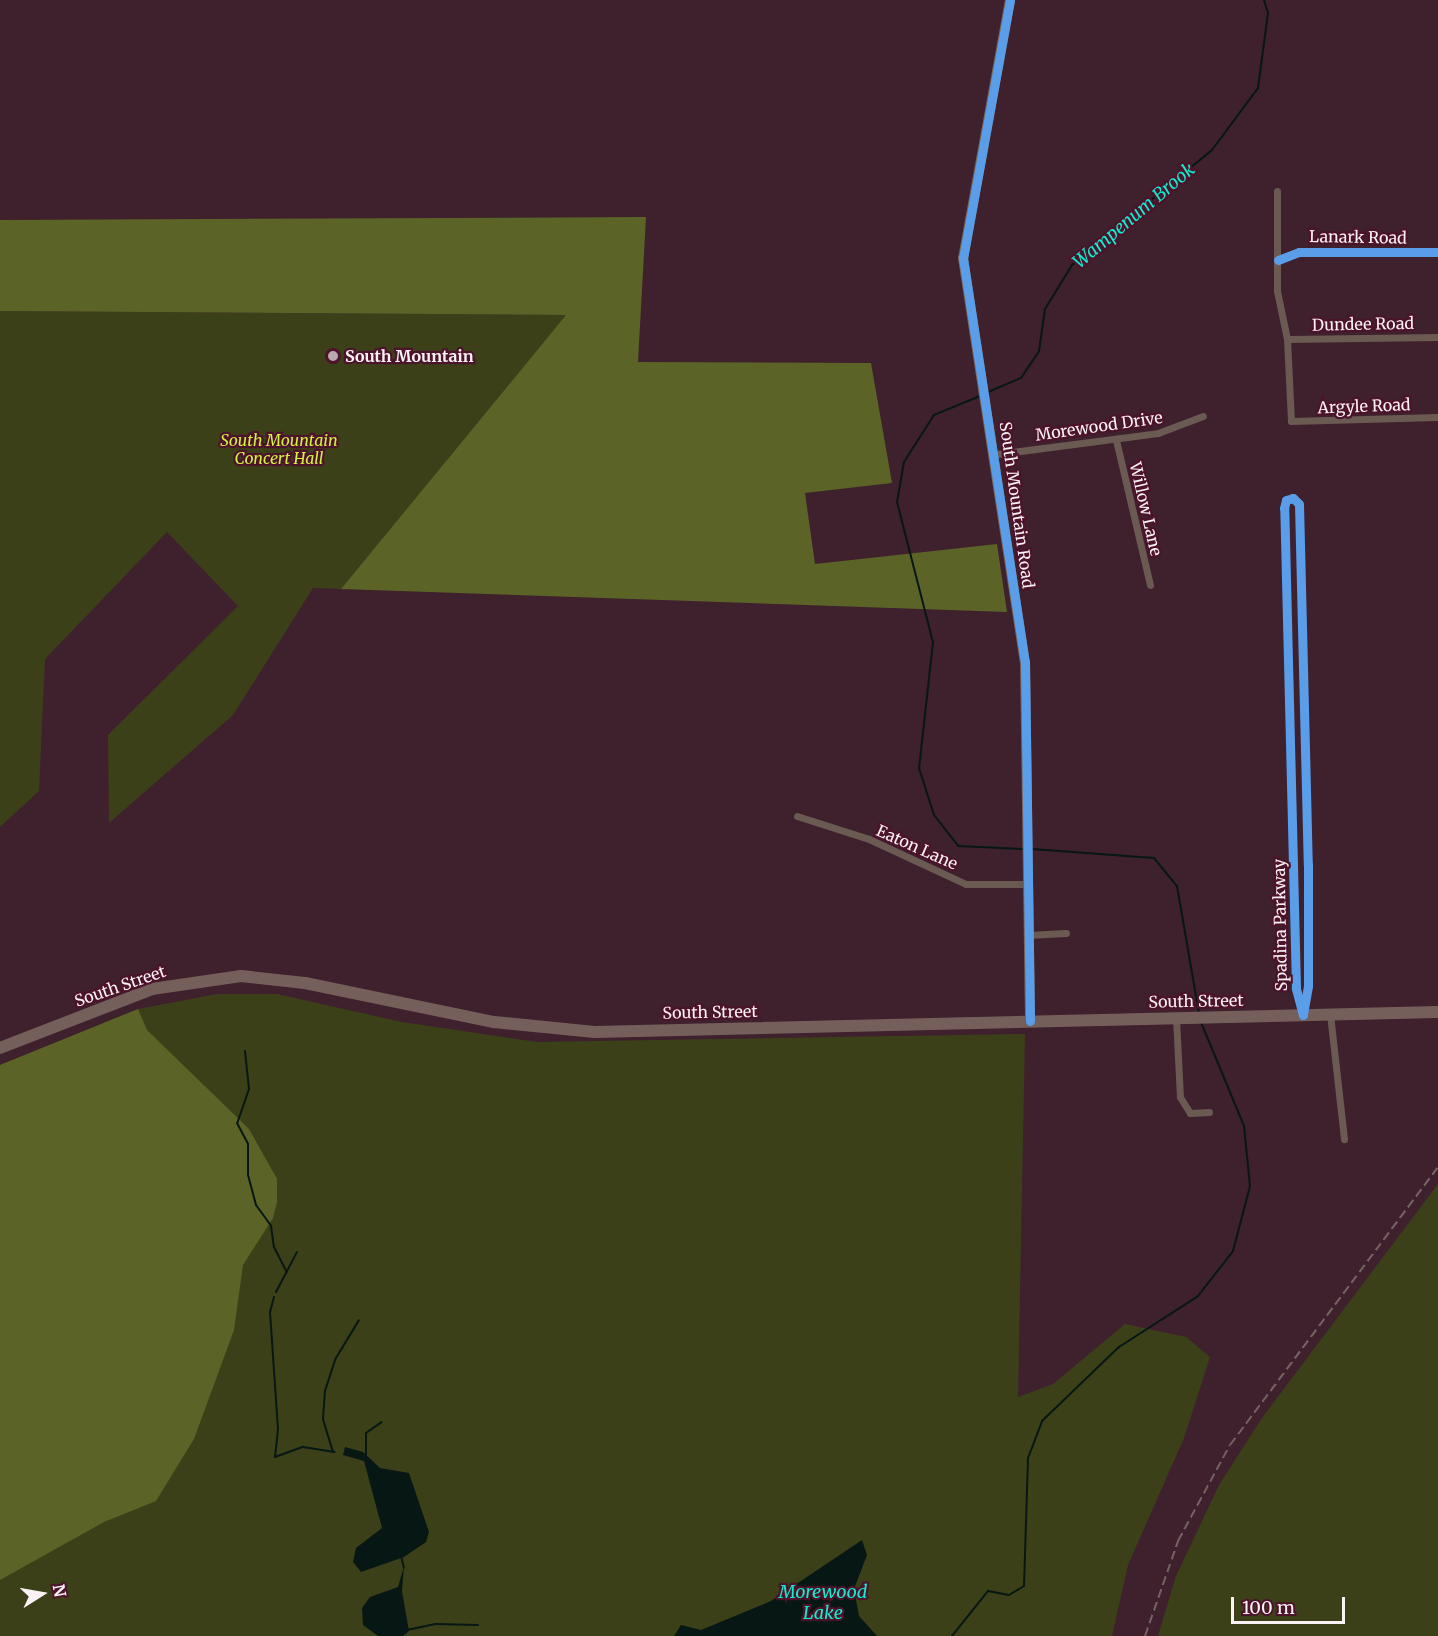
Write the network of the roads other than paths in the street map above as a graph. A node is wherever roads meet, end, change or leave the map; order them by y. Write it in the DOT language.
graph roads {
  1 [pos="1010,0"];
  2 [pos="1277,191"];
  3 [pos="1438,252"];
  4 [pos="1278,260"];
  5 [pos="1438,337"];
  6 [pos="1287,339"];
  7 [pos="1203,416"];
  8 [pos="1438,417"];
  9 [pos="1116,440"];
  10 [pos="996,454"];
  11 [pos="1150,585"];
  12 [pos="1291,743"];
  13 [pos="1305,744"];
  14 [pos="797,816"];
  15 [pos="1294,865"];
  16 [pos="1308,865"];
  17 [pos="1027,884"];
  18 [pos="1066,933"];
  19 [pos="1028,935"];
  20 [pos="1438,1012"];
  21 [pos="1330,1014"];
  22 [pos="1303,1015"];
  23 [pos="1176,1018"];
  24 [pos="1030,1021"];
  25 [pos="0,1048"];
  26 [pos="1209,1112"];
  27 [pos="1344,1138"];
  1 -- 10 [label="street, South Mountain Road"];
  2 -- 4 [label="street"];
  3 -- 4 [label="street, Lanark Road"];
  4 -- 6 [label="street"];
  5 -- 6 [label="street, Dundee Road"];
  6 -- 8 [label="street, Argyle Road"];
  7 -- 9 [label="street, Morewood Drive"];
  9 -- 10 [label="street, Morewood Drive"];
  9 -- 11 [label="street, Willow Lane"];
  10 -- 17 [label="street, South Mountain Road"];
  12 -- 13 [label="street"];
  12 -- 13 [label="street, Spadina Parkway"];
  12 -- 15 [label="street, Spadina Parkway"];
  13 -- 16 [label="street, Spadina Parkway"];
  14 -- 17 [label="street, Eaton Lane"];
  15 -- 16 [label="street"];
  15 -- 22 [label="street, Spadina Parkway"];
  16 -- 22 [label="street, Spadina Parkway"];
  17 -- 19 [label="street, South Mountain Road"];
  18 -- 19 [label="street"];
  19 -- 24 [label="street, South Mountain Road"];
  20 -- 21 [label="highway, South Street"];
  21 -- 22 [label="highway, South Street"];
  21 -- 27 [label="street"];
  22 -- 23 [label="highway, South Street"];
  23 -- 24 [label="highway, South Street"];
  23 -- 26 [label="street"];
  24 -- 25 [label="highway, South Street"];
}
